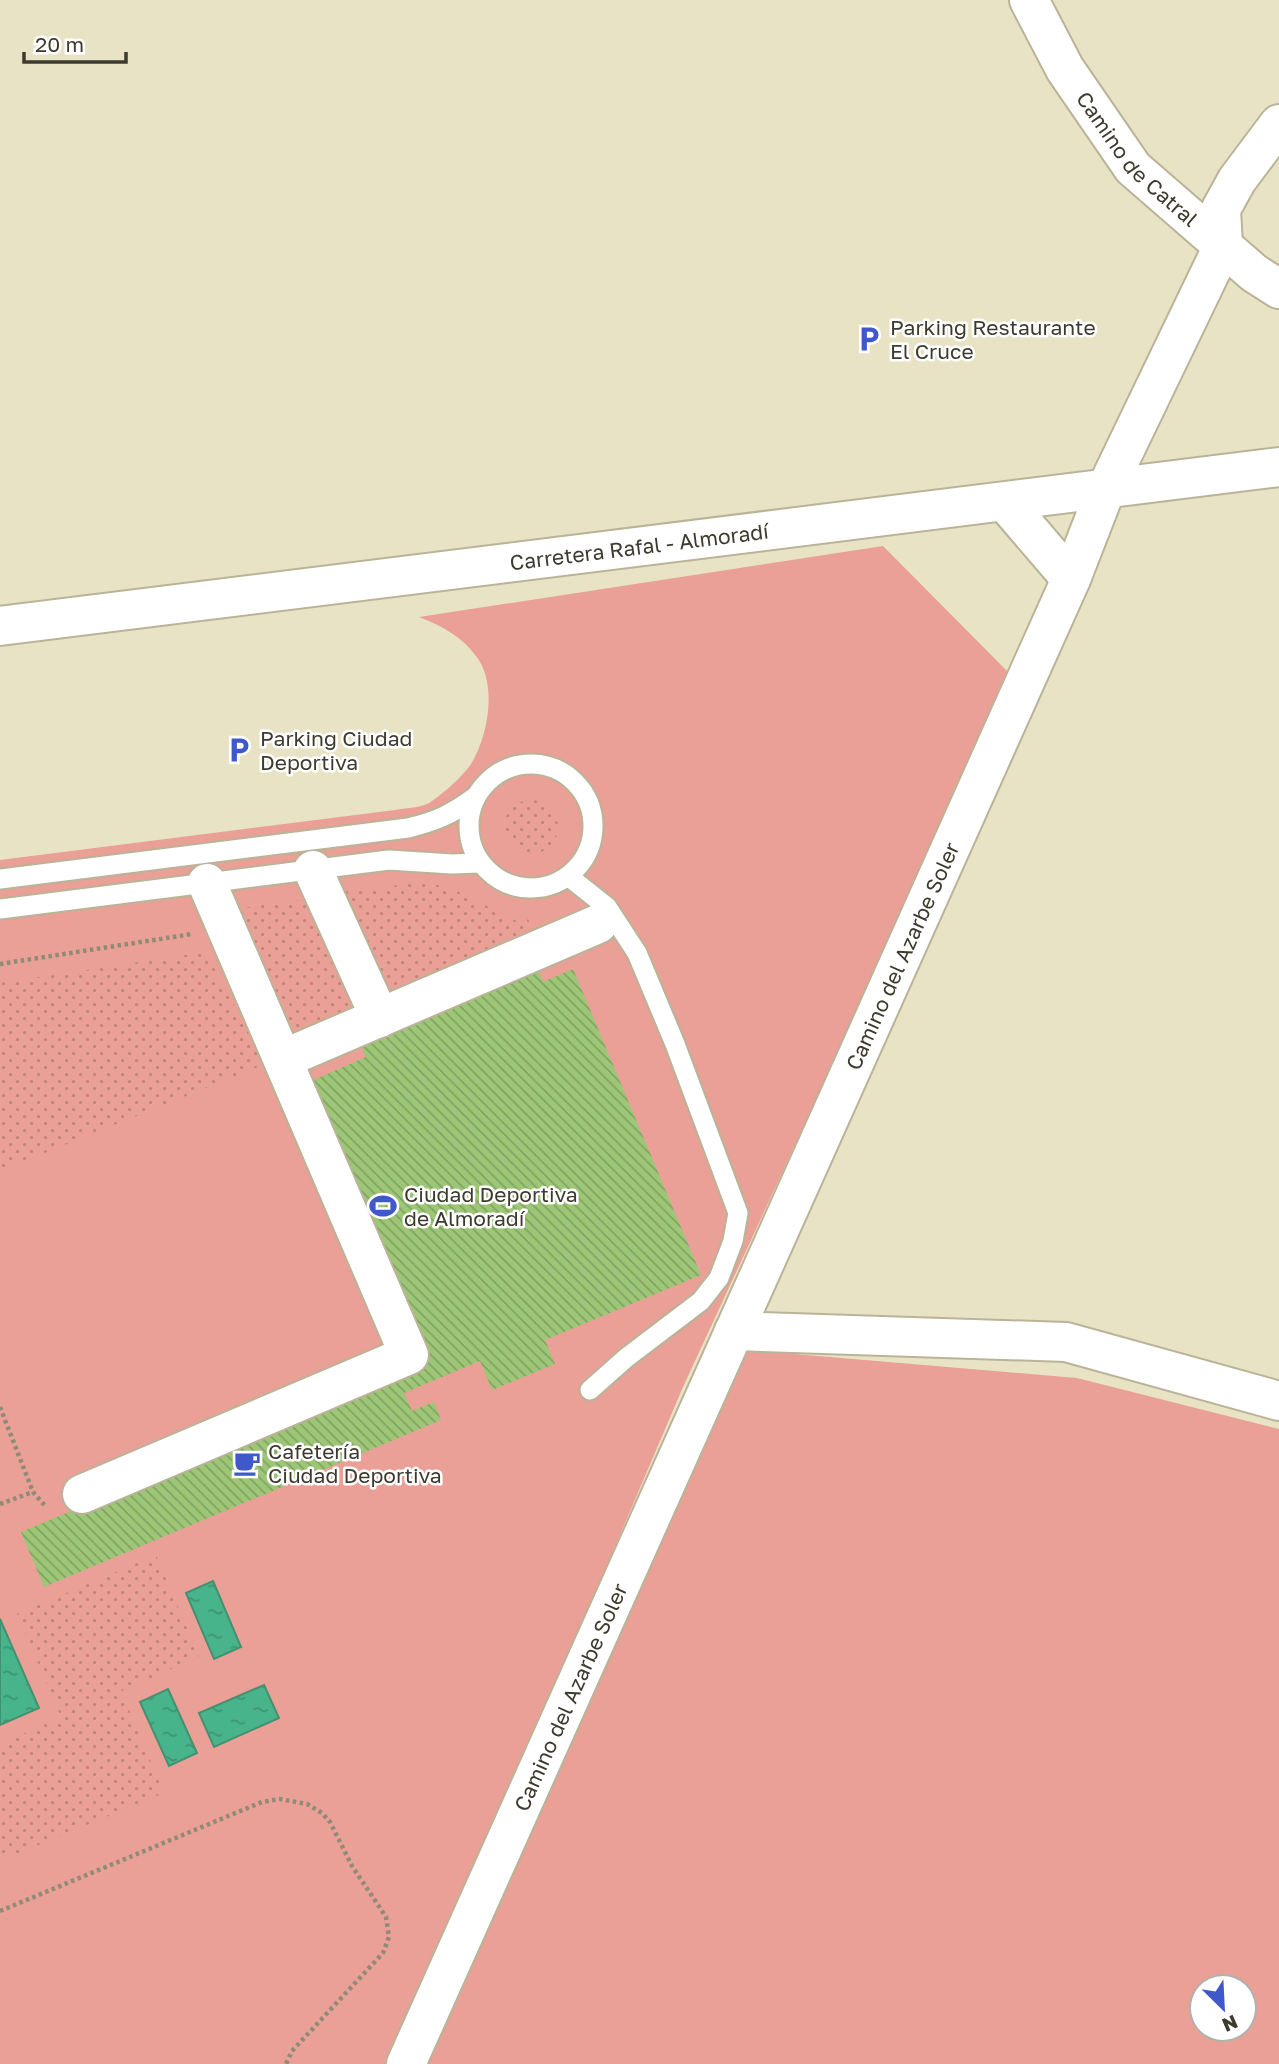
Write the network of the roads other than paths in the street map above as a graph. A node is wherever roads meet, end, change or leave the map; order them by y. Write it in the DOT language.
graph roads {
  1 [pos="1029,0"];
  2 [pos="1279,124"];
  3 [pos="1223,246"];
  4 [pos="1279,289"];
  5 [pos="1279,467"];
  6 [pos="1106,489"];
  7 [pos="1005,502"];
  8 [pos="1071,579"];
  9 [pos="0,626"];
  10 [pos="475,797"];
  11 [pos="480,863"];
  12 [pos="313,870"];
  13 [pos="568,876"];
  14 [pos="0,878"];
  15 [pos="207,883"];
  16 [pos="0,909"];
  17 [pos="598,925"];
  18 [pos="380,1018"];
  19 [pos="283,1059"];
  20 [pos="734,1331"];
  21 [pos="590,1390"];
  22 [pos="1279,1401"];
  23 [pos="82,1494"];
  24 [pos="405,2064"];
  1 -- 3 [label="street, Camino de Catral"];
  2 -- 3 [label="street"];
  3 -- 4 [label="street, Camino de Catral"];
  3 -- 6 [label="street, Camino del Azarbe Soler"];
  5 -- 6 [label="street, Carretera Rafal - Almoradí"];
  6 -- 7 [label="street, Carretera Rafal - Almoradí"];
  6 -- 8 [label="street, Camino del Azarbe Soler"];
  7 -- 8 [label="street"];
  7 -- 9 [label="street, Carretera Rafal - Almoradí"];
  8 -- 20 [label="street, Camino del Azarbe Soler"];
  10 -- 11 [label="lane"];
  10 -- 13 [label="lane"];
  10 -- 14 [label="lane"];
  11 -- 12 [label="lane"];
  11 -- 13 [label="lane"];
  12 -- 15 [label="lane"];
  12 -- 18 [label="street"];
  13 -- 21 [label="lane"];
  15 -- 16 [label="lane"];
  15 -- 19 [label="street"];
  17 -- 18 [label="street"];
  18 -- 19 [label="street"];
  19 -- 23 [label="street"];
  20 -- 22 [label="street"];
  20 -- 24 [label="street, Camino del Azarbe Soler"];
}
